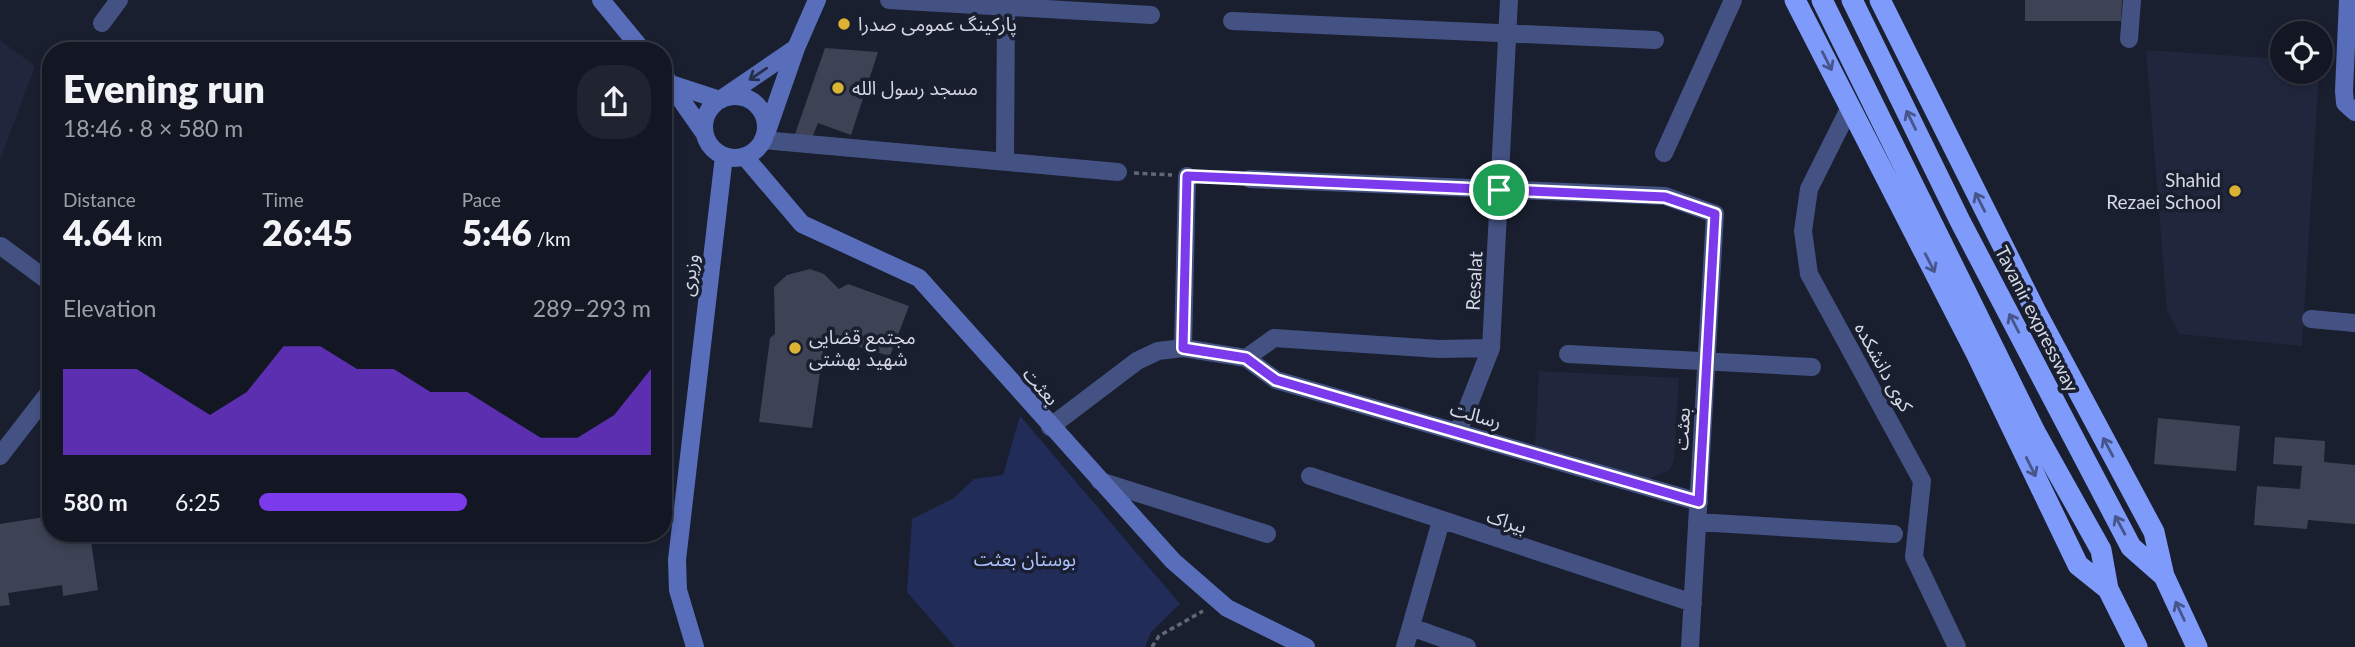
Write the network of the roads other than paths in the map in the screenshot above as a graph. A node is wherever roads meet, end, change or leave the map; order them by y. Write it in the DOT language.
graph roads {
  1 [pos="118,0"];
  2 [pos="601,0"];
  3 [pos="817,0"];
  4 [pos="888,0"];
  5 [pos="1509,0"];
  6 [pos="1733,0"];
  7 [pos="1796,0"];
  8 [pos="1822,0"];
  9 [pos="1852,0"];
  10 [pos="1880,0"];
  11 [pos="2132,0"];
  12 [pos="2348,0"];
  13 [pos="1006,7"];
  14 [pos="1151,15"];
  15 [pos="1232,21"];
  16 [pos="102,23"];
  17 [pos="1507,33"];
  18 [pos="2129,39"];
  19 [pos="1655,40"];
  20 [pos="636,42"];
  21 [pos="796,48"];
  22 [pos="672,81"];
  23 [pos="672,86"];
  24 [pos="720,100"];
  25 [pos="1850,107"];
  26 [pos="2355,112"];
  27 [pos="705,134"];
  28 [pos="764,137"];
  29 [pos="1664,153"];
  30 [pos="724,156"];
  31 [pos="745,157"];
  32 [pos="1005,161"];
  33 [pos="1118,172"];
  34 [pos="1187,176"];
  35 [pos="1251,179"];
  36 [pos="1499,190"];
  37 [pos="1,246"];
  38 [pos="42,276"];
  39 [pos="2311,319"];
  40 [pos="2355,323"];
  41 [pos="1183,348"];
  42 [pos="1491,348"];
  43 [pos="1569,354"];
  44 [pos="1246,358"];
  45 [pos="1706,360"];
  46 [pos="1812,367"];
  47 [pos="42,402"];
  48 [pos="1050,427"];
  49 [pos="1458,432"];
  50 [pos="0,456"];
  51 [pos="1310,476"];
  52 [pos="1100,481"];
  53 [pos="1699,502"];
  54 [pos="1441,521"];
  55 [pos="1697,523"];
  56 [pos="1267,534"];
  57 [pos="1894,534"];
  58 [pos="2164,576"];
  59 [pos="2108,589"];
  60 [pos="1693,603"];
  61 [pos="1411,627"];
  62 [pos="695,647"];
  63 [pos="1306,647"];
  64 [pos="1405,647"];
  65 [pos="1467,647"];
  66 [pos="1690,647"];
  67 [pos="1956,647"];
  68 [pos="2137,647"];
  69 [pos="2197,647"];
  1 -- 16 [label="street"];
  2 -- 20 [label="main road"];
  3 -- 21 [label="main road"];
  4 -- 13 [label="street"];
  5 -- 17 [label="street, Resalat"];
  6 -- 29 [label="street"];
  7 -- 25 [label="highway, one-way"];
  8 -- 59 [label="highway"];
  58 -- 9 [label="highway, Tavanir expressway, one-way"];
  58 -- 10 [label="highway, one-way"];
  11 -- 18 [label="street"];
  12 -- 26 [label="main road"];
  13 -- 14 [label="street"];
  13 -- 32 [label="street"];
  15 -- 17 [label="street"];
  17 -- 19 [label="street"];
  17 -- 36 [label="street, Resalat"];
  21 -- 24 [label="main road, one-way"];
  21 -- 28 [label="main road"];
  22 -- 24 [label="main road"];
  23 -- 27 [label="main road"];
  24 -- 27 [label="main road"];
  24 -- 28 [label="main road"];
  25 -- 59 [label="highway, one-way"];
  25 -- 67 [label="street, کوی دانشکده"];
  27 -- 30 [label="main road"];
  28 -- 31 [label="main road"];
  28 -- 32 [label="street"];
  30 -- 31 [label="main road"];
  30 -- 62 [label="main road, وزیری"];
  31 -- 48 [label="main road, بعثت"];
  32 -- 33 [label="street"];
  34 -- 41 [label="street"];
  35 -- 36 [label="street"];
  36 -- 42 [label="street, Resalat"];
  36 -- 45 [label="street, بعثت"];
  37 -- 38 [label="street"];
  39 -- 40 [label="street"];
  41 -- 44 [label="street"];
  41 -- 48 [label="street"];
  42 -- 44 [label="street"];
  42 -- 49 [label="street, Resalat"];
  43 -- 45 [label="street"];
  44 -- 49 [label="street, رسالت"];
  45 -- 46 [label="street"];
  45 -- 53 [label="street, بعثت"];
  47 -- 50 [label="street"];
  48 -- 52 [label="main road, بعثت"];
  49 -- 53 [label="street, رسالت"];
  51 -- 54 [label="street, بیراک"];
  52 -- 56 [label="street"];
  52 -- 63 [label="main road, بعثت"];
  53 -- 55 [label="street, بعثت"];
  54 -- 60 [label="street, بیراک"];
  54 -- 61 [label="street"];
  55 -- 57 [label="street"];
  55 -- 60 [label="street, بعثت"];
  69 -- 58 [label="highway, Tavanir expressway, one-way"];
  59 -- 68 [label="highway"];
  60 -- 66 [label="street, بعثت"];
  61 -- 64 [label="street"];
  61 -- 65 [label="street"];
}
